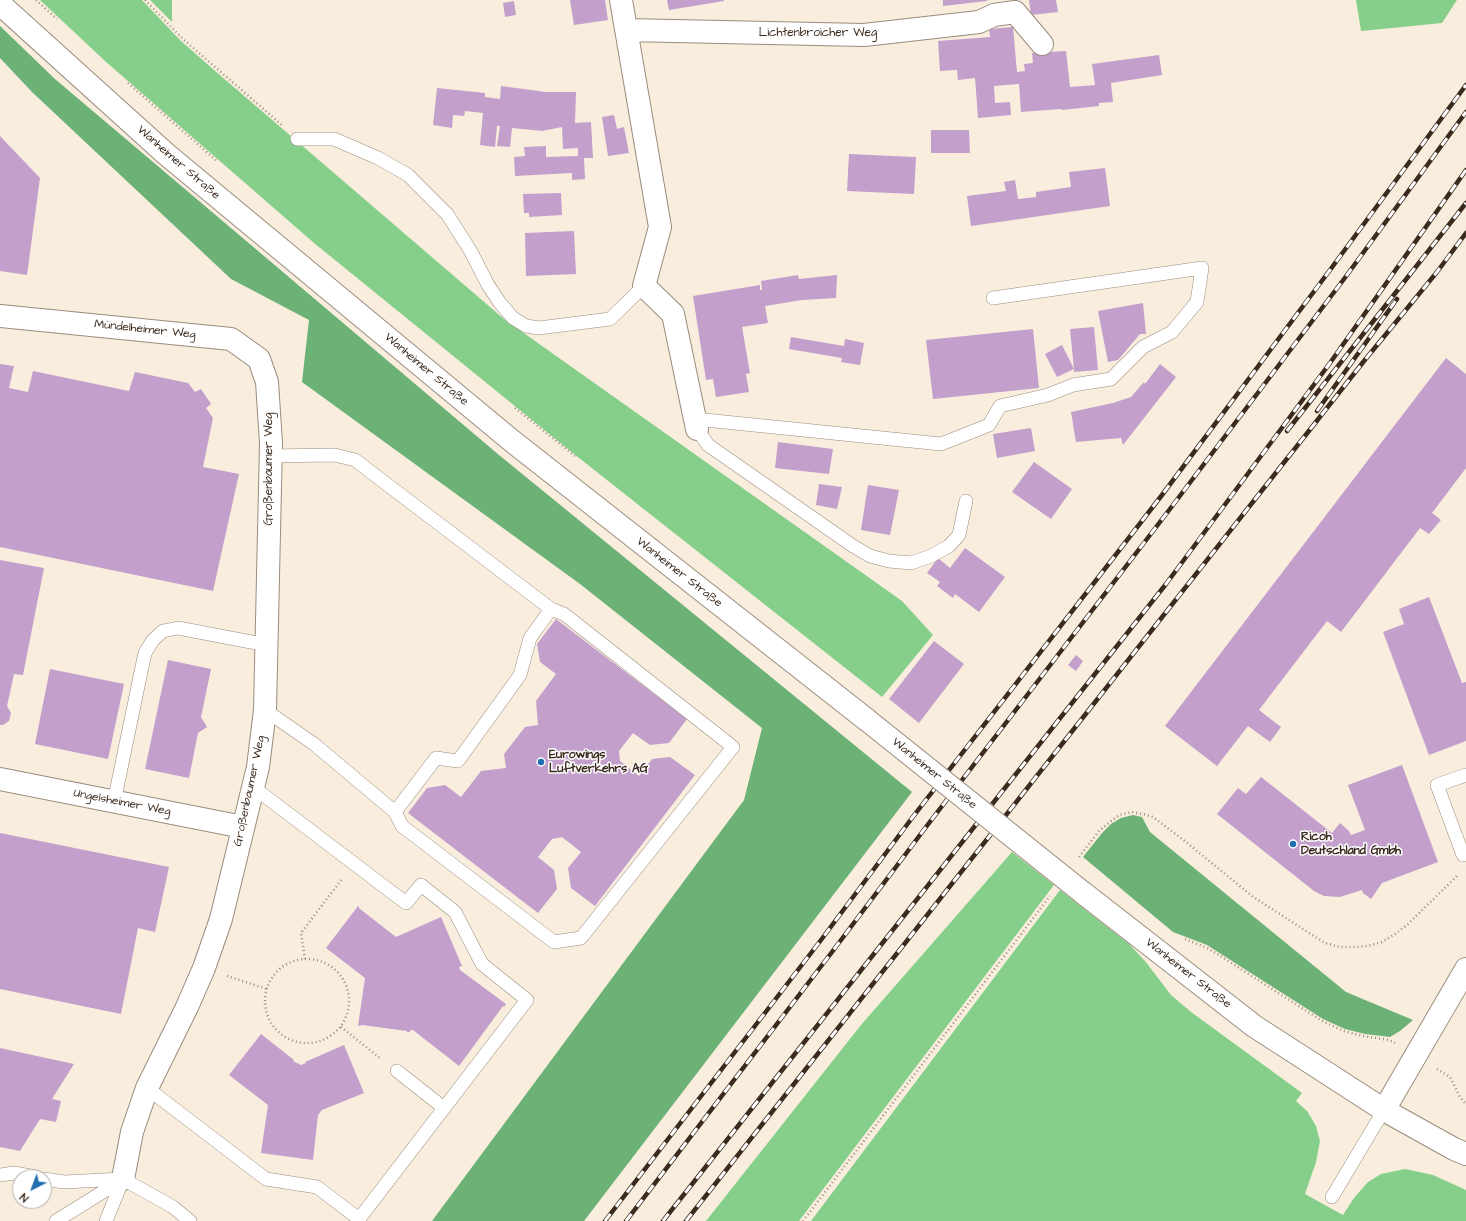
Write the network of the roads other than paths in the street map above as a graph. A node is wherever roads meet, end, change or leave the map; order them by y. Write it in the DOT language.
graph roads {
  1 [pos="621,0"];
  2 [pos="0,4"];
  3 [pos="626,30"];
  4 [pos="1042,44"];
  5 [pos="297,139"];
  6 [pos="644,286"];
  7 [pos="993,298"];
  8 [pos="0,316"];
  9 [pos="267,382"];
  10 [pos="696,424"];
  11 [pos="270,456"];
  12 [pos="966,501"];
  13 [pos="551,609"];
  14 [pos="267,645"];
  15 [pos="266,710"];
  16 [pos="1466,775"];
  17 [pos="0,779"];
  18 [pos="253,787"];
  19 [pos="114,802"];
  20 [pos="395,812"];
  21 [pos="243,827"];
  22 [pos="1463,855"];
  23 [pos="1466,969"];
  24 [pos="396,1071"];
  25 [pos="147,1088"];
  26 [pos="444,1108"];
  27 [pos="1384,1110"];
  28 [pos="1466,1154"];
  29 [pos="12,1173"];
  30 [pos="0,1175"];
  31 [pos="124,1179"];
  32 [pos="52,1180"];
  33 [pos="1332,1197"];
  34 [pos="56,1221"];
  35 [pos="106,1221"];
  36 [pos="190,1221"];
  1 -- 3 [label="street"];
  2 -- 27 [label="street, Wanheimer Straße, bridge"];
  3 -- 4 [label="street, Lichtenbroicher Weg"];
  3 -- 6 [label="street"];
  5 -- 6 [label="lane"];
  6 -- 10 [label="street"];
  7 -- 10 [label="lane"];
  8 -- 9 [label="street, Mündelheimer Weg"];
  9 -- 11 [label="street, Großenbaumer Weg"];
  10 -- 12 [label="lane"];
  11 -- 13 [label="lane"];
  11 -- 14 [label="street, Großenbaumer Weg"];
  13 -- 20 [label="lane"];
  13 -- 20 [label="lane"];
  14 -- 15 [label="street, Großenbaumer Weg"];
  14 -- 19 [label="lane"];
  15 -- 18 [label="street, Großenbaumer Weg"];
  15 -- 20 [label="lane"];
  16 -- 22 [label="lane"];
  17 -- 19 [label="street, Ungelsheimer Weg"];
  18 -- 21 [label="street, Großenbaumer Weg"];
  18 -- 26 [label="lane"];
  19 -- 21 [label="street, Ungelsheimer Weg"];
  21 -- 25 [label="street, Großenbaumer Weg"];
  23 -- 27 [label="street"];
  24 -- 26 [label="lane"];
  25 -- 26 [label="lane"];
  25 -- 31 [label="street, Großenbaumer Weg"];
  27 -- 28 [label="street, Wanheimer Straße"];
  27 -- 33 [label="lane"];
  29 -- 30 [label="lane"];
  31 -- 32 [label="lane"];
  31 -- 34 [label="lane"];
  31 -- 35 [label="lane"];
  31 -- 36 [label="lane"];
}
